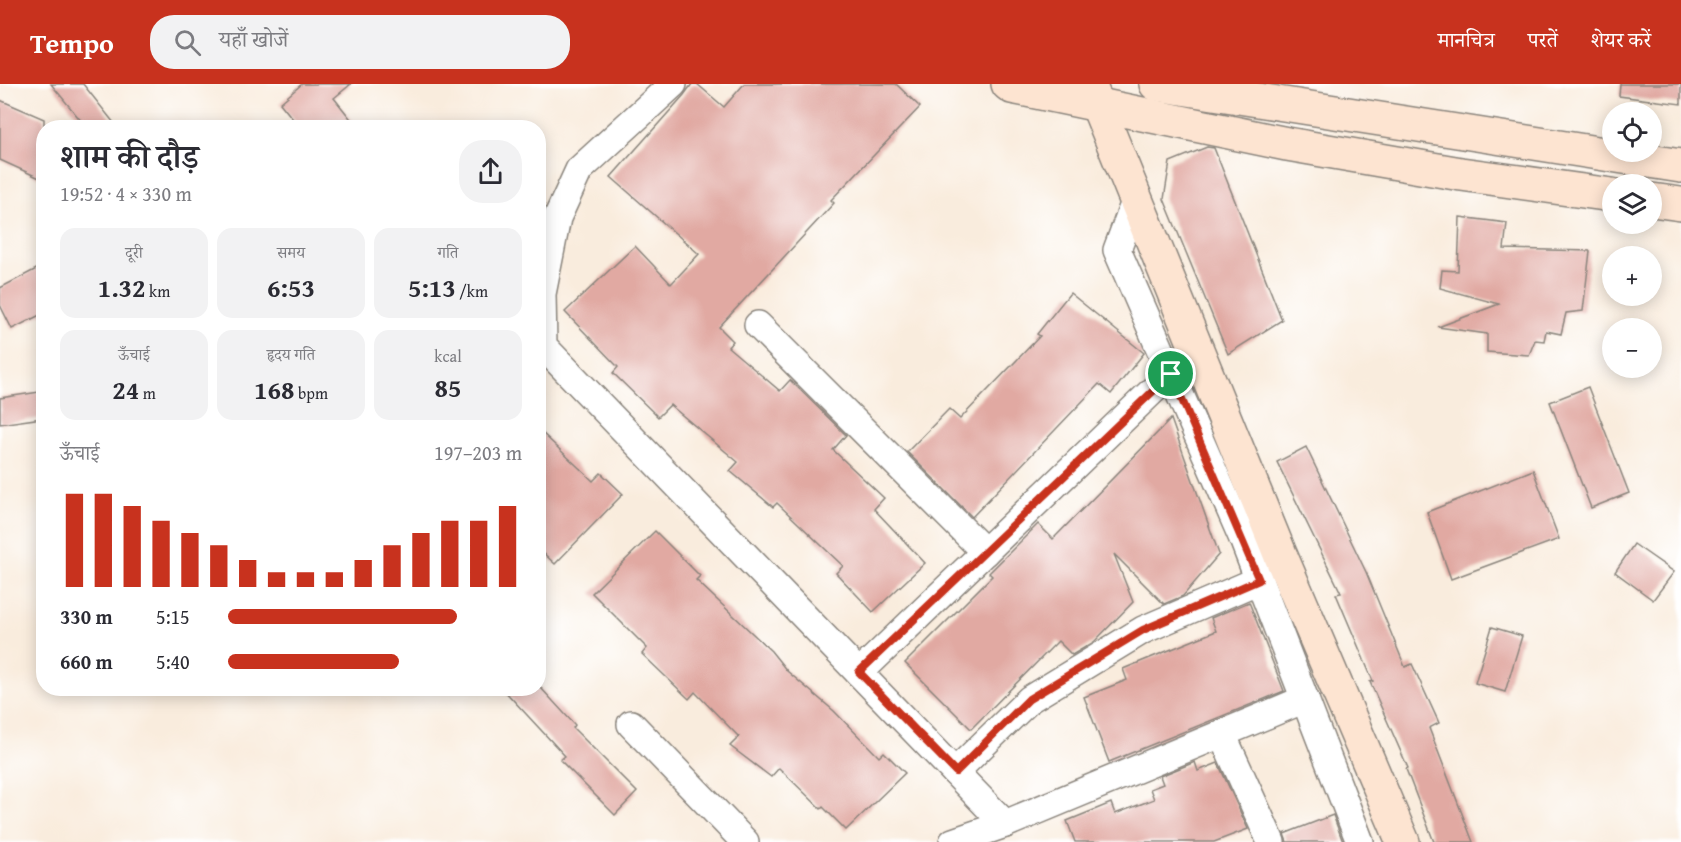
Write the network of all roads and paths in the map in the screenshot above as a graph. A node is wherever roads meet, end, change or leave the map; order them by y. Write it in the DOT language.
graph roads {
  1 [pos="673,84"];
  2 [pos="1008,84"];
  3 [pos="1156,84"];
  4 [pos="1093,94"];
  5 [pos="1681,165"];
  6 [pos="1602,194"];
  7 [pos="1136,199"];
  8 [pos="1662,201"];
  9 [pos="1681,204"];
  10 [pos="546,274"];
  11 [pos="758,325"];
  12 [pos="546,349"];
  13 [pos="1171,374"];
  14 [pos="984,552"];
  15 [pos="1259,580"];
  16 [pos="859,672"];
  17 [pos="1305,699"];
  18 [pos="631,724"];
  19 [pos="1222,734"];
  20 [pos="956,772"];
  21 [pos="1005,824"];
  22 [pos="745,842"];
  23 [pos="952,842"];
  24 [pos="1270,842"];
  25 [pos="1360,842"];
  26 [pos="1403,842"];
  1 -- 10 [label="street"];
  2 -- 4 [label="main road"];
  3 -- 5 [label="main road"];
  4 -- 6 [label="main road"];
  4 -- 7 [label="main road"];
  7 -- 13 [label="street"];
  7 -- 26 [label="main road"];
  8 -- 9 [label="main road"];
  11 -- 14 [label="street"];
  12 -- 16 [label="street"];
  13 -- 14 [label="street"];
  13 -- 15 [label="street"];
  14 -- 16 [label="street"];
  15 -- 17 [label="street"];
  15 -- 20 [label="street"];
  16 -- 20 [label="street"];
  17 -- 19 [label="street"];
  17 -- 25 [label="street"];
  18 -- 22 [label="street"];
  19 -- 21 [label="street"];
  19 -- 24 [label="street"];
  20 -- 21 [label="street"];
  21 -- 23 [label="street"];
}
